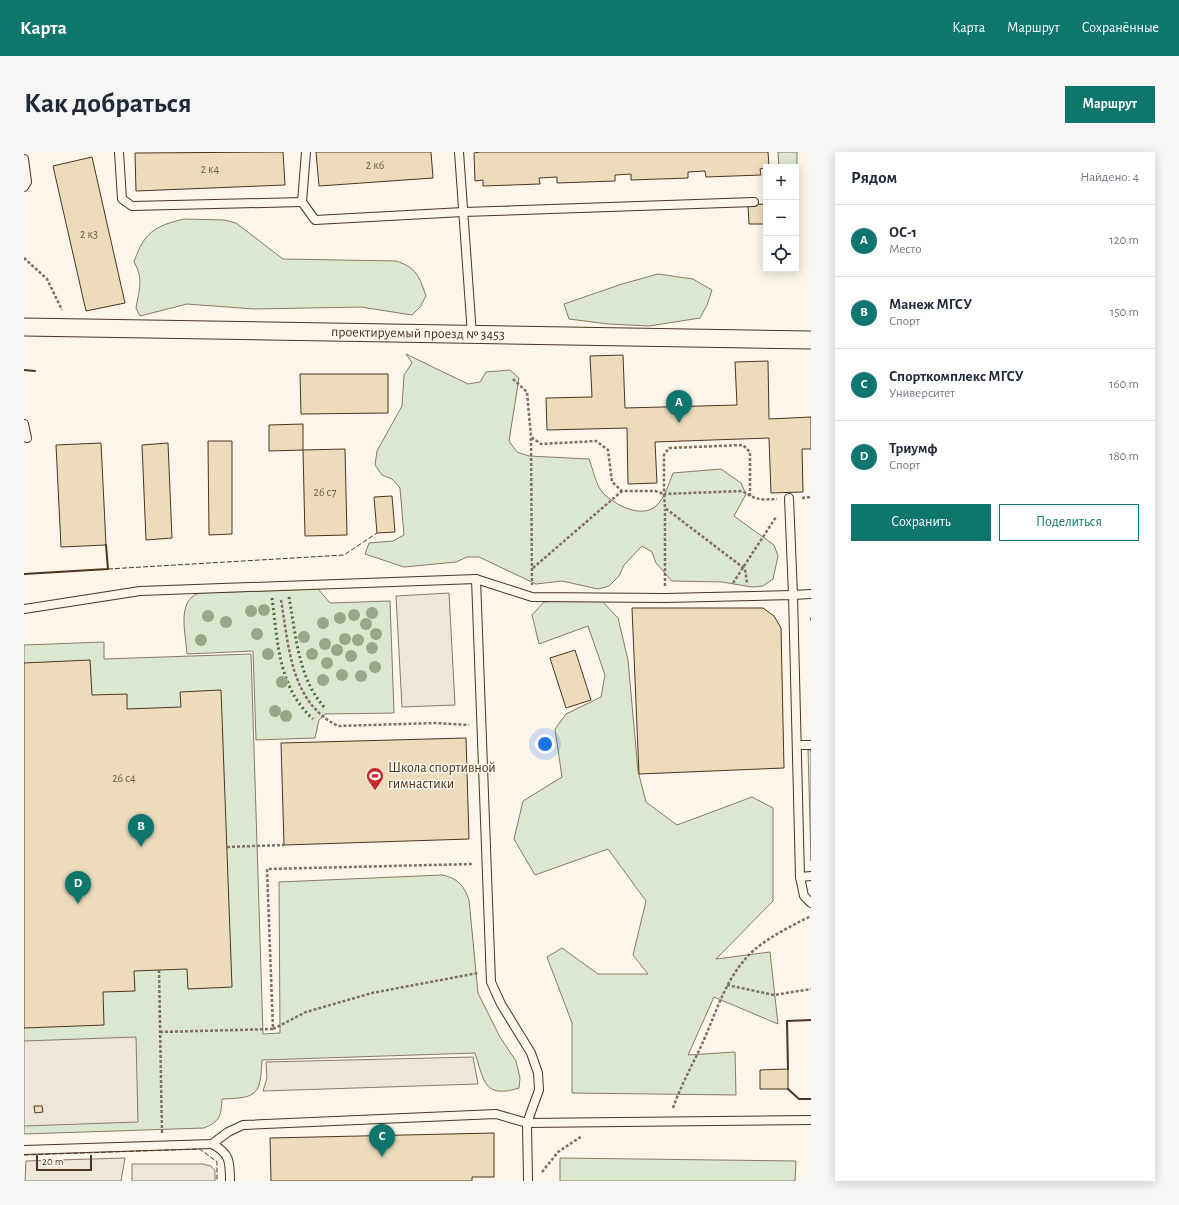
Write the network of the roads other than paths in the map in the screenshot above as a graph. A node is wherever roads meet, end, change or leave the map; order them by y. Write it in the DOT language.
graph roads {
  1 [pos="118,152"];
  2 [pos="306,152"];
  3 [pos="459,152"];
  4 [pos="24,159"];
  5 [pos="24,187"];
  6 [pos="302,202"];
  7 [pos="754,202"];
  8 [pos="463,212"];
  9 [pos="24,327"];
  10 [pos="472,335"];
  11 [pos="811,340"];
  12 [pos="24,424"];
  13 [pos="27,438"];
  14 [pos="789,498"];
  15 [pos="476,579"];
  16 [pos="811,594"];
  17 [pos="793,595"];
  18 [pos="24,609"];
  19 [pos="811,744"];
  20 [pos="797,745"];
  21 [pos="811,876"];
  22 [pos="800,877"];
  23 [pos="811,903"];
  24 [pos="811,1120"];
  25 [pos="527,1123"];
  26 [pos="212,1144"];
  27 [pos="24,1150"];
  28 [pos="230,1181"];
  29 [pos="528,1181"];
  1 -- 6 [label="lane"];
  2 -- 6 [label="lane"];
  3 -- 8 [label="lane"];
  4 -- 5 [label="lane"];
  6 -- 8 [label="lane"];
  7 -- 8 [label="lane"];
  8 -- 10 [label="lane"];
  9 -- 10 [label="street, проектируемый проезд № 3453"];
  10 -- 11 [label="street, проектируемый проезд № 3453"];
  12 -- 13 [label="lane"];
  14 -- 17 [label="lane"];
  15 -- 17 [label="lane"];
  15 -- 18 [label="lane"];
  15 -- 25 [label="lane"];
  16 -- 17 [label="lane"];
  17 -- 20 [label="lane"];
  19 -- 20 [label="lane"];
  20 -- 22 [label="lane"];
  21 -- 22 [label="lane"];
  22 -- 23 [label="lane"];
  24 -- 25 [label="lane"];
  25 -- 26 [label="lane"];
  25 -- 29 [label="lane"];
  26 -- 27 [label="lane"];
  26 -- 28 [label="lane"];
}
